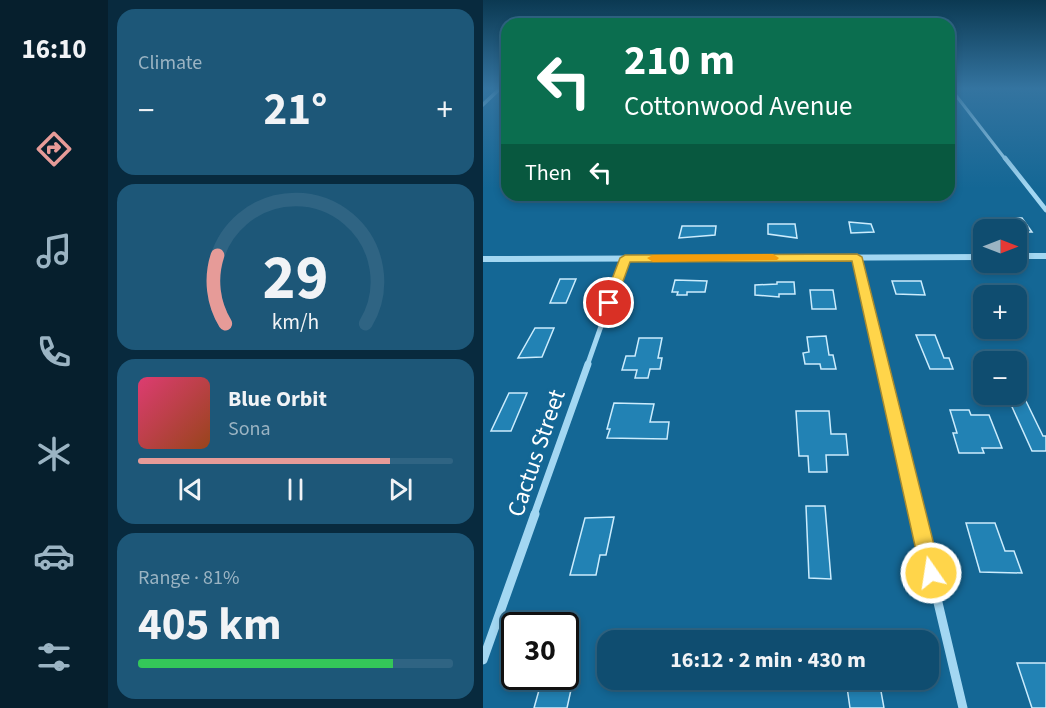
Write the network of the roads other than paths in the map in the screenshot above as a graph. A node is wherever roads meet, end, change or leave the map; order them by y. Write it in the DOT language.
graph roads {
  1 [pos="977,122"];
  2 [pos="1046,210"];
  3 [pos="973,256"];
  4 [pos="1027,256"];
  5 [pos="1046,256"];
  6 [pos="857,257"];
  7 [pos="625,258"];
  8 [pos="483,259"];
  9 [pos="483,660"];
  10 [pos="963,708"];
  1 -- 2 [label="street"];
  3 -- 6 [label="street"];
  4 -- 5 [label="street"];
  6 -- 7 [label="street"];
  6 -- 10 [label="street"];
  7 -- 8 [label="street"];
  7 -- 9 [label="street, Cactus Street"];
}
